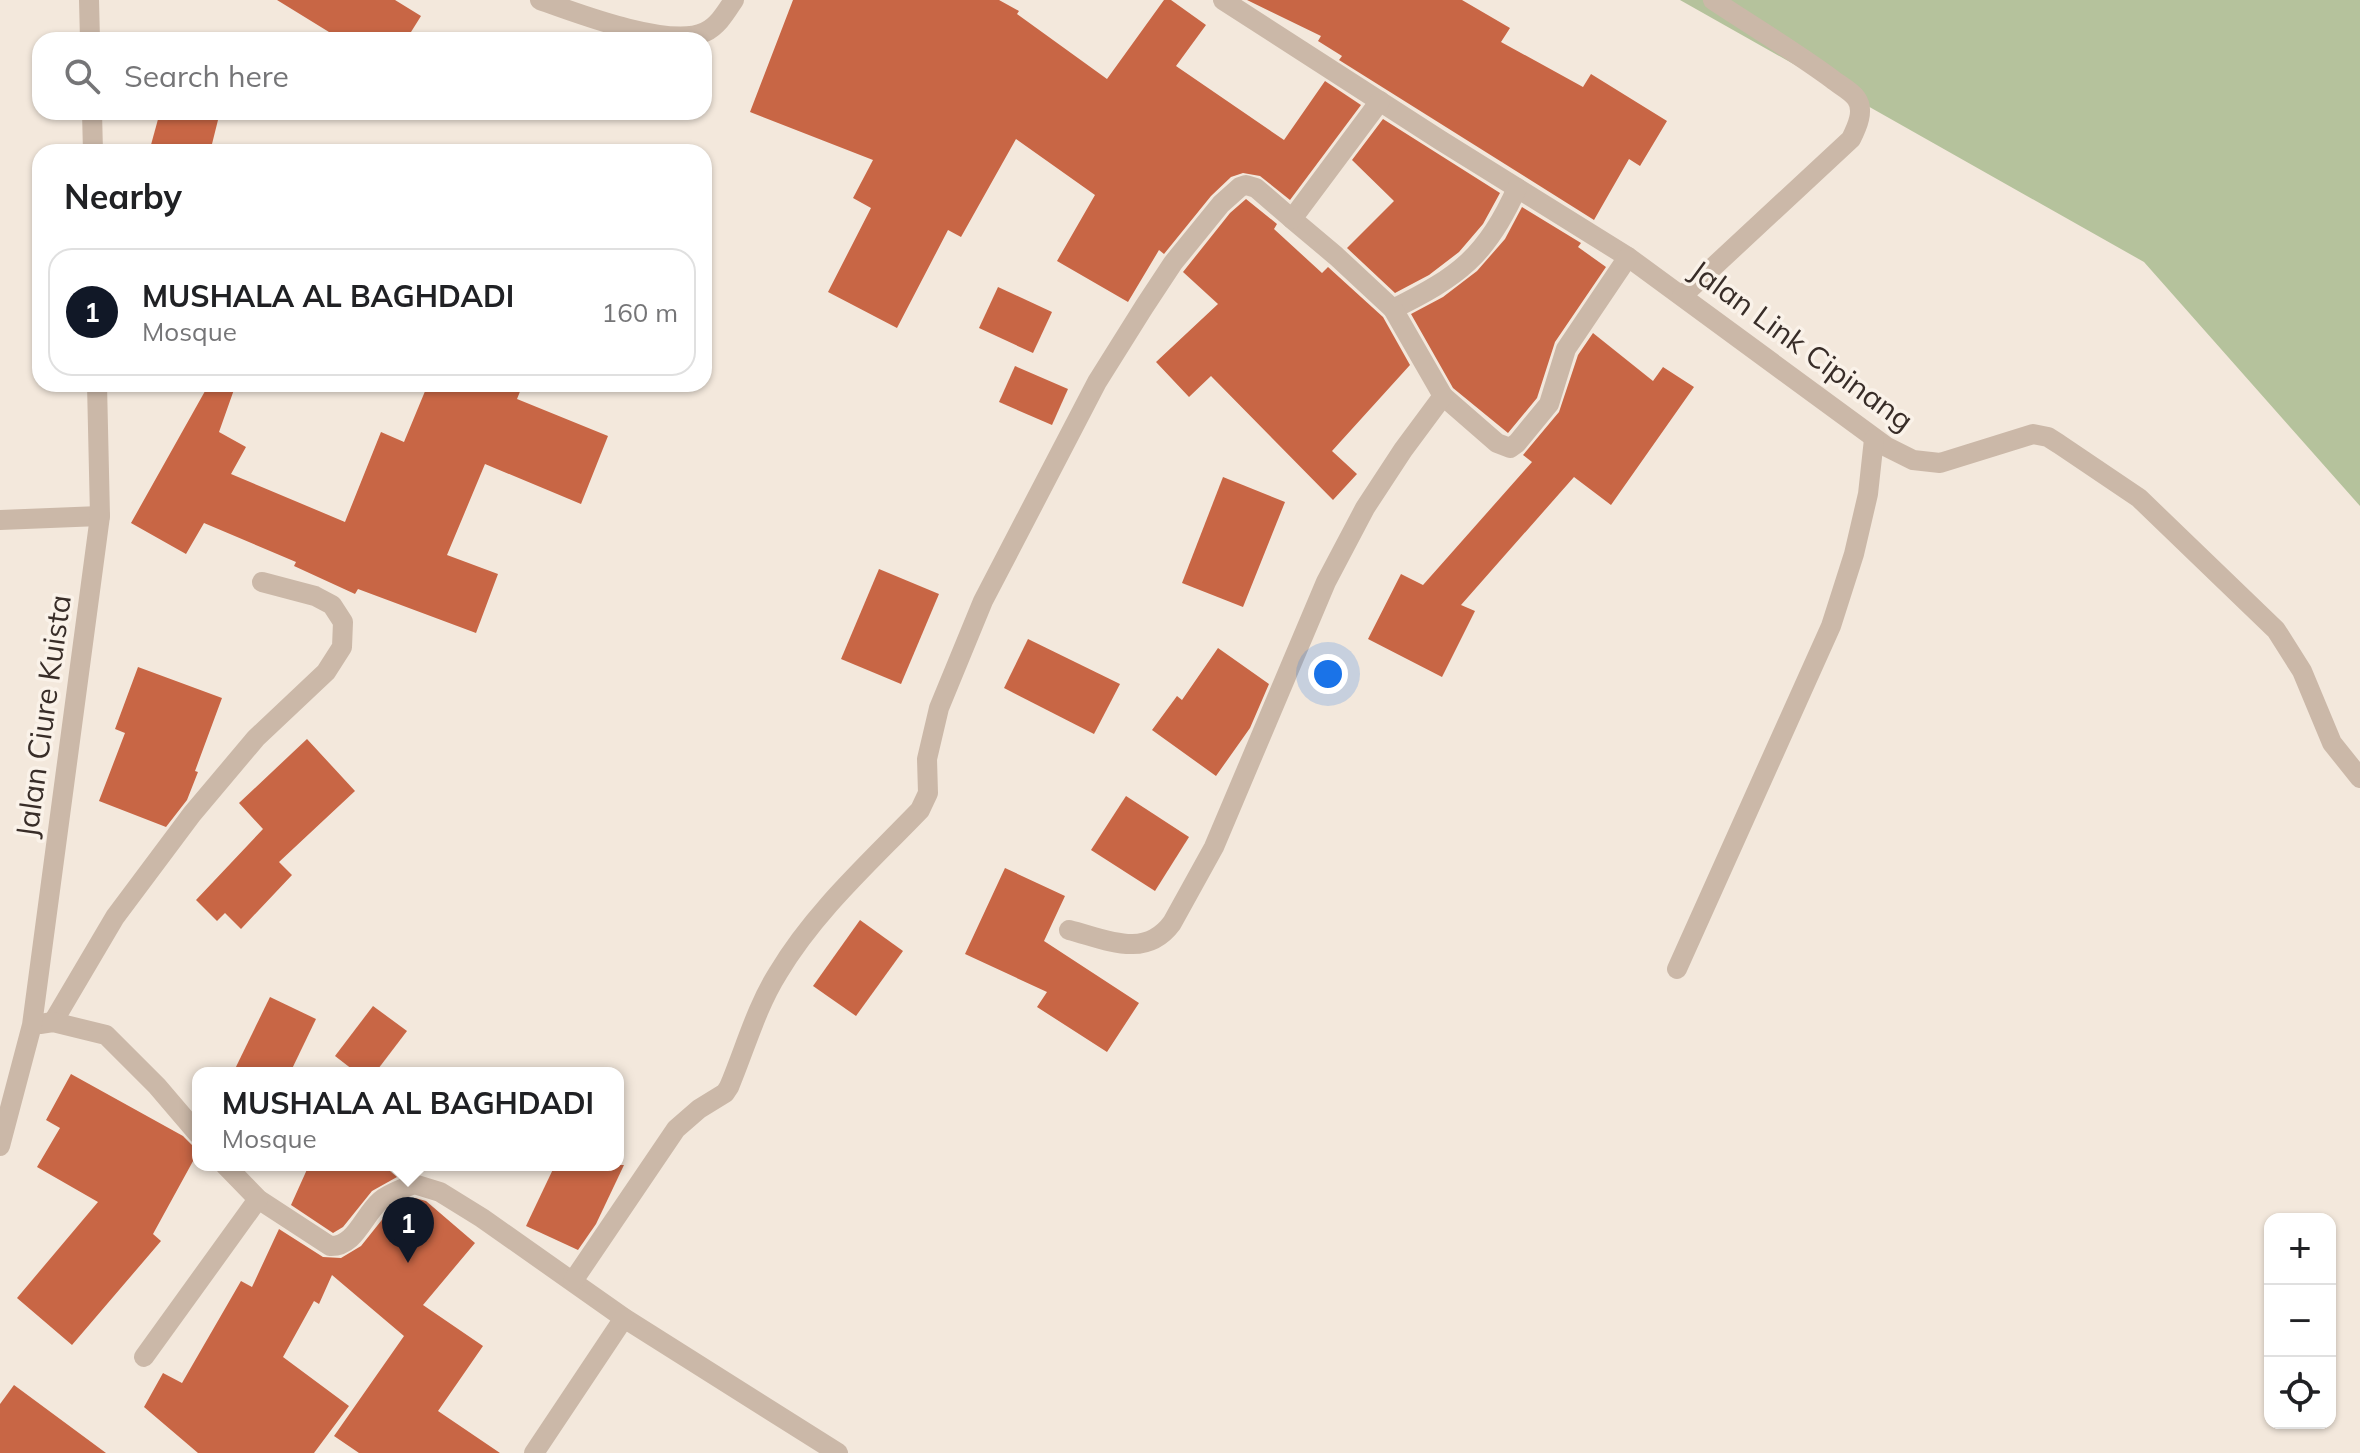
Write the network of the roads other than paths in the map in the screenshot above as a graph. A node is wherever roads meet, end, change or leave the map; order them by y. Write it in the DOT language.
graph roads {
  1 [pos="89,0"];
  2 [pos="540,0"];
  3 [pos="734,0"];
  4 [pos="1223,0"];
  5 [pos="1713,0"];
  6 [pos="90,32"];
  7 [pos="644,32"];
  8 [pos="706,32"];
  9 [pos="1380,101"];
  10 [pos="92,120"];
  11 [pos="93,144"];
  12 [pos="1517,188"];
  13 [pos="1292,219"];
  14 [pos="1628,257"];
  15 [pos="1682,296"];
  16 [pos="1393,309"];
  17 [pos="97,392"];
  18 [pos="1443,396"];
  19 [pos="1874,439"];
  20 [pos="100,516"];
  21 [pos="0,520"];
  22 [pos="262,582"];
  23 [pos="2360,778"];
  24 [pos="1069,930"];
  25 [pos="1677,969"];
  26 [pos="42,1024"];
  27 [pos="192,1127"];
  28 [pos="0,1146"];
  29 [pos="231,1171"];
  30 [pos="258,1199"];
  31 [pos="573,1281"];
  32 [pos="624,1318"];
  33 [pos="144,1357"];
  34 [pos="534,1453"];
  35 [pos="838,1453"];
  1 -- 6 [label="street"];
  2 -- 7 [label="street"];
  3 -- 8 [label="street"];
  4 -- 9 [label="street, Jalan Link Cipinang"];
  5 -- 15 [label="street"];
  9 -- 12 [label="street, Jalan Link Cipinang"];
  9 -- 13 [label="street"];
  10 -- 11 [label="street"];
  12 -- 14 [label="street, Jalan Link Cipinang"];
  12 -- 16 [label="street"];
  13 -- 16 [label="street"];
  13 -- 31 [label="street"];
  14 -- 15 [label="street, Jalan Link Cipinang"];
  14 -- 18 [label="street"];
  15 -- 19 [label="street, Jalan Link Cipinang"];
  16 -- 18 [label="street"];
  17 -- 20 [label="street, Jalan Ciure Kuista"];
  18 -- 24 [label="street"];
  19 -- 23 [label="street, Jalan Link Cipinang"];
  19 -- 25 [label="street"];
  20 -- 21 [label="street"];
  20 -- 26 [label="street, Jalan Ciure Kuista"];
  22 -- 26 [label="street"];
  26 -- 27 [label="street"];
  26 -- 28 [label="street, Jalan Ciure Kuista"];
  29 -- 30 [label="street"];
  30 -- 31 [label="street"];
  30 -- 33 [label="street"];
  31 -- 32 [label="street"];
  32 -- 34 [label="street"];
  32 -- 35 [label="street"];
}
